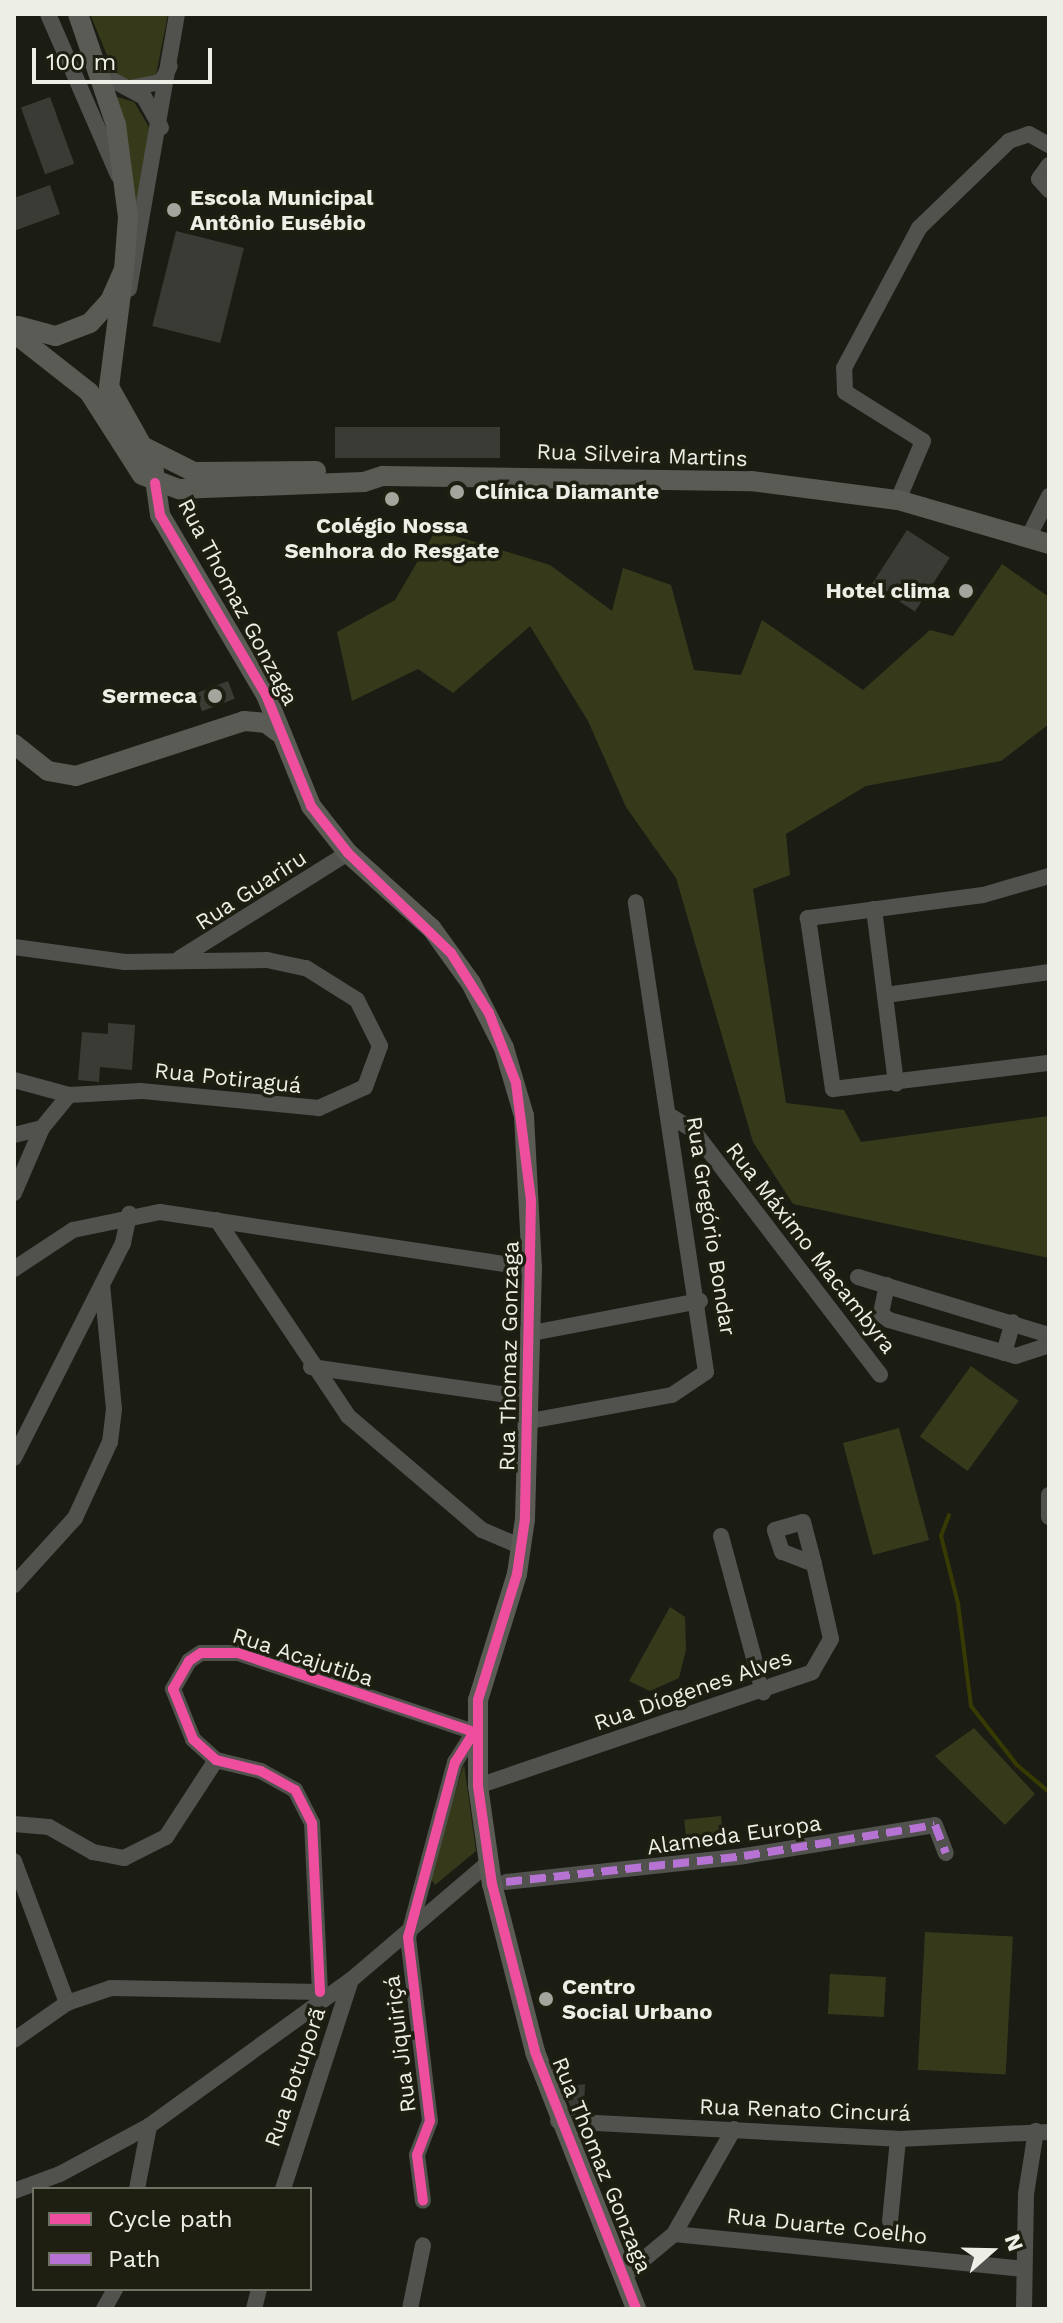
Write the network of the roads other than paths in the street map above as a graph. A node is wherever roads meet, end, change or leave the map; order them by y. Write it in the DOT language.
graph roads {
  1 [pos="48,14"];
  2 [pos="78,14"];
  3 [pos="177,14"];
  4 [pos="173,61"];
  5 [pos="101,74"];
  6 [pos="130,88"];
  7 [pos="161,128"];
  8 [pos="1049,145"];
  9 [pos="1049,165"];
  10 [pos="1049,190"];
  11 [pos="126,195"];
  12 [pos="124,270"];
  13 [pos="118,316"];
  14 [pos="14,324"];
  15 [pos="14,333"];
  16 [pos="143,445"];
  17 [pos="383,476"];
  18 [pos="155,483"];
  19 [pos="192,490"];
  20 [pos="1049,496"];
  21 [pos="898,500"];
  22 [pos="1029,536"];
  23 [pos="176,543"];
  24 [pos="1049,544"];
  25 [pos="257,684"];
  26 [pos="244,721"];
  27 [pos="278,732"];
  28 [pos="14,744"];
  29 [pos="348,853"];
  30 [pos="1049,876"];
  31 [pos="636,902"];
  32 [pos="874,909"];
  33 [pos="14,947"];
  34 [pos="175,961"];
  35 [pos="1049,972"];
  36 [pos="886,995"];
  37 [pos="1049,1063"];
  38 [pos="14,1080"];
  39 [pos="896,1084"];
  40 [pos="69,1095"];
  41 [pos="672,1117"];
  42 [pos="42,1128"];
  43 [pos="14,1135"];
  44 [pos="14,1193"];
  45 [pos="129,1214"];
  46 [pos="217,1220"];
  47 [pos="532,1268"];
  48 [pos="14,1269"];
  49 [pos="858,1277"];
  50 [pos="102,1285"];
  51 [pos="887,1285"];
  52 [pos="700,1301"];
  53 [pos="1013,1322"];
  54 [pos="532,1333"];
  55 [pos="1049,1335"];
  56 [pos="1049,1345"];
  57 [pos="1004,1353"];
  58 [pos="311,1367"];
  59 [pos="880,1375"];
  60 [pos="530,1398"];
  61 [pos="530,1421"];
  62 [pos="14,1458"];
  63 [pos="1049,1495"];
  64 [pos="1049,1517"];
  65 [pos="721,1536"];
  66 [pos="522,1547"];
  67 [pos="814,1564"];
  68 [pos="14,1585"];
  69 [pos="763,1692"];
  70 [pos="474,1732"];
  71 [pos="216,1760"];
  72 [pos="478,1786"];
  73 [pos="14,1824"];
  74 [pos="946,1853"];
  75 [pos="14,1861"];
  76 [pos="488,1863"];
  77 [pos="506,1882"];
  78 [pos="410,1926"];
  79 [pos="351,1980"];
  80 [pos="322,1994"];
  81 [pos="67,2003"];
  82 [pos="14,2040"];
  83 [pos="558,2121"];
  84 [pos="149,2126"];
  85 [pos="734,2129"];
  86 [pos="1042,2131"];
  87 [pos="898,2139"];
  88 [pos="137,2187"];
  89 [pos="284,2187"];
  90 [pos="14,2191"];
  91 [pos="423,2201"];
  92 [pos="890,2221"];
  93 [pos="674,2234"];
  94 [pos="423,2245"];
  95 [pos="1023,2269"];
  96 [pos="626,2274"];
  97 [pos="114,2291"];
  98 [pos="104,2309"];
  99 [pos="410,2309"];
  100 [pos="636,2309"];
  101 [pos="1024,2309"];
  1 -- 11 [label="street"];
  2 -- 5 [label="main road, Rua Thomaz Gonzaga"];
  3 -- 4 [label="street"];
  4 -- 6 [label="street"];
  4 -- 7 [label="street"];
  5 -- 6 [label="street"];
  5 -- 11 [label="main road, Rua Thomaz Gonzaga"];
  6 -- 7 [label="street"];
  7 -- 13 [label="street"];
  8 -- 21 [label="street"];
  9 -- 10 [label="street"];
  11 -- 12 [label="main road, Rua Thomaz Gonzaga"];
  12 -- 13 [label="main road, Rua Thomaz Gonzaga"];
  12 -- 14 [label="main road"];
  13 -- 16 [label="main road, Rua Thomaz Gonzaga"];
  15 -- 18 [label="main road"];
  16 -- 17 [label="main road, Rua Silveira Martins"];
  16 -- 18 [label="main road, Rua Thomaz Gonzaga"];
  17 -- 19 [label="main road, Rua Silveira Martins"];
  17 -- 21 [label="main road, Rua Silveira Martins"];
  18 -- 19 [label="main road, Rua Silveira Martins"];
  18 -- 23 [label="main road, Rua Thomaz Gonzaga"];
  19 -- 23 [label="main road"];
  20 -- 22 [label="street"];
  21 -- 22 [label="main road, Rua Silveira Martins"];
  22 -- 24 [label="main road, Rua Silveira Martins"];
  23 -- 25 [label="main road, Rua Thomaz Gonzaga"];
  25 -- 26 [label="main road"];
  25 -- 27 [label="main road, Rua Thomaz Gonzaga"];
  26 -- 27 [label="main road"];
  26 -- 28 [label="main road"];
  27 -- 29 [label="main road, Rua Thomaz Gonzaga"];
  29 -- 34 [label="street, Rua Guariru"];
  29 -- 47 [label="main road, Rua Thomaz Gonzaga"];
  30 -- 32 [label="street"];
  31 -- 41 [label="street, Rua Gregório Bondar"];
  32 -- 36 [label="street"];
  32 -- 39 [label="street"];
  33 -- 34 [label="street, Rua Potiraguá"];
  34 -- 40 [label="street, Rua Potiraguá"];
  35 -- 36 [label="street"];
  36 -- 39 [label="street"];
  37 -- 39 [label="street"];
  38 -- 40 [label="street, Rua Potiraguá"];
  40 -- 42 [label="street"];
  41 -- 52 [label="street, Rua Gregório Bondar"];
  41 -- 59 [label="street, Rua Máximo Macambyra"];
  42 -- 43 [label="street"];
  42 -- 44 [label="street"];
  45 -- 46 [label="street"];
  45 -- 48 [label="street"];
  45 -- 50 [label="street"];
  46 -- 47 [label="street"];
  46 -- 58 [label="street"];
  47 -- 54 [label="main road, Rua Thomaz Gonzaga"];
  49 -- 51 [label="street"];
  50 -- 62 [label="street"];
  50 -- 68 [label="street"];
  51 -- 53 [label="street"];
  51 -- 57 [label="street"];
  52 -- 54 [label="street"];
  52 -- 61 [label="street, Rua Gregório Bondar"];
  53 -- 55 [label="street"];
  53 -- 57 [label="street"];
  54 -- 60 [label="main road, Rua Thomaz Gonzaga"];
  56 -- 57 [label="street"];
  58 -- 60 [label="street"];
  58 -- 66 [label="street"];
  60 -- 61 [label="main road, Rua Thomaz Gonzaga"];
  61 -- 66 [label="main road, Rua Thomaz Gonzaga"];
  63 -- 64 [label="street"];
  65 -- 69 [label="street"];
  66 -- 70 [label="main road, Rua Thomaz Gonzaga"];
  67 -- 69 [label="street, Rua Díogenes Alves"];
  69 -- 72 [label="street, Rua Díogenes Alves"];
  70 -- 71 [label="street, Rua Acajutiba"];
  70 -- 72 [label="main road, Rua Thomaz Gonzaga"];
  70 -- 78 [label="street"];
  71 -- 73 [label="street"];
  71 -- 80 [label="street"];
  72 -- 76 [label="main road, Rua Thomaz Gonzaga"];
  74 -- 77 [label="street, Alameda Europa"];
  75 -- 81 [label="street"];
  76 -- 78 [label="street"];
  76 -- 83 [label="main road, Rua Thomaz Gonzaga"];
  78 -- 79 [label="street"];
  78 -- 91 [label="street, Rua Jiquiriçá"];
  79 -- 80 [label="street"];
  79 -- 89 [label="street, Rua Botuporã"];
  80 -- 81 [label="street"];
  80 -- 84 [label="street"];
  81 -- 82 [label="street"];
  83 -- 85 [label="street, Rua Renato Cincurá"];
  83 -- 96 [label="main road, Rua Thomaz Gonzaga"];
  84 -- 88 [label="street"];
  84 -- 90 [label="street"];
  85 -- 87 [label="street, Rua Renato Cincurá"];
  85 -- 93 [label="street"];
  86 -- 87 [label="street, Rua Renato Cincurá"];
  86 -- 95 [label="street"];
  87 -- 92 [label="street"];
  93 -- 95 [label="street, Rua Duarte Coelho"];
  93 -- 96 [label="street"];
  94 -- 99 [label="street"];
  95 -- 101 [label="street"];
  96 -- 100 [label="main road, Rua Thomaz Gonzaga"];
  97 -- 98 [label="street"];
}
